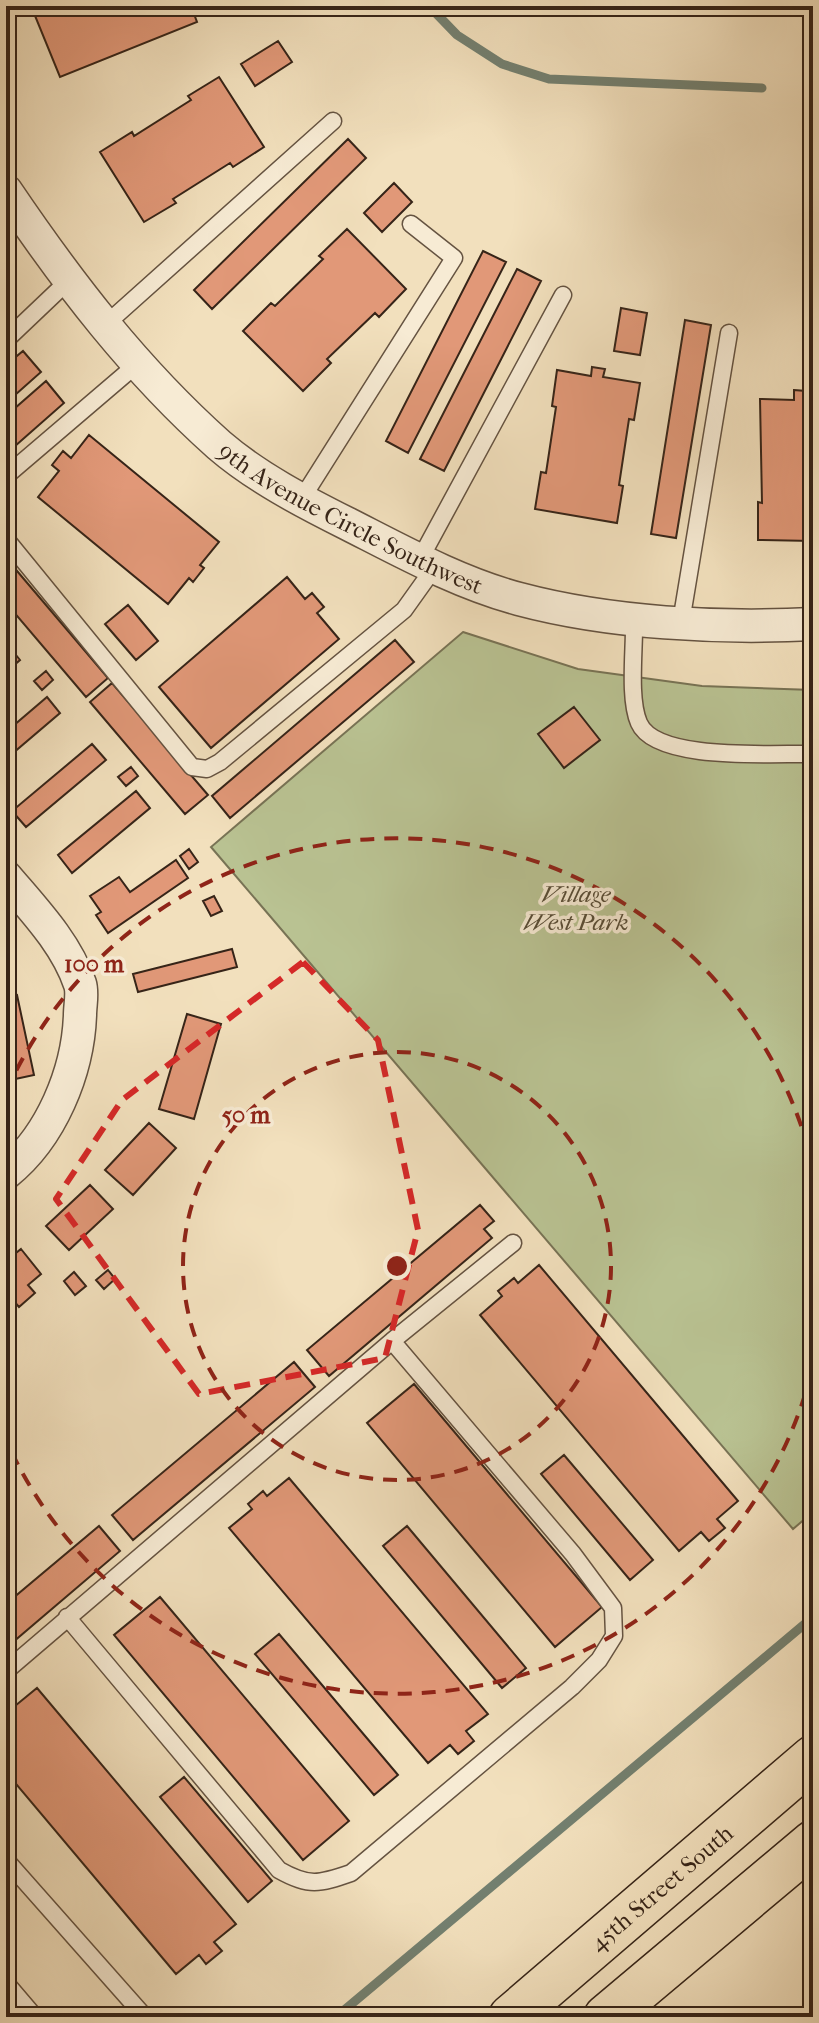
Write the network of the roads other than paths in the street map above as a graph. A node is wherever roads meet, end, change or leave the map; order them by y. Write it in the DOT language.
graph roads {
  1 [pos="333,121"];
  2 [pos="6,191"];
  3 [pos="411,224"];
  4 [pos="67,282"];
  5 [pos="563,295"];
  6 [pos="104,326"];
  7 [pos="729,333"];
  8 [pos="6,340"];
  9 [pos="136,365"];
  10 [pos="6,476"];
  11 [pos="301,500"];
  12 [pos="6,539"];
  13 [pos="427,564"];
  14 [pos="634,619"];
  15 [pos="681,622"];
  16 [pos="813,624"];
  17 [pos="813,754"];
  18 [pos="6,877"];
  19 [pos="6,1173"];
  20 [pos="513,1243"];
  21 [pos="392,1341"];
  22 [pos="67,1617"];
  23 [pos="6,1671"];
  24 [pos="813,1758"];
  25 [pos="813,1843"];
  26 [pos="6,1860"];
  27 [pos="6,1983"];
  28 [pos="141,2016"];
  29 [pos="35,2017"];
  30 [pos="511,2017"];
  31 [pos="606,2017"];
  1 -- 6 [label="lane"];
  2 -- 4 [label="street, 9th Avenue Circle Southwest"];
  3 -- 11 [label="lane"];
  4 -- 6 [label="street, 9th Avenue Circle Southwest"];
  4 -- 8 [label="lane"];
  5 -- 13 [label="lane"];
  6 -- 9 [label="street, 9th Avenue Circle Southwest"];
  7 -- 15 [label="lane"];
  9 -- 10 [label="lane"];
  9 -- 11 [label="street, 9th Avenue Circle Southwest"];
  11 -- 13 [label="street, 9th Avenue Circle Southwest"];
  12 -- 13 [label="lane"];
  13 -- 14 [label="street, 9th Avenue Circle Southwest"];
  14 -- 15 [label="street, 9th Avenue Circle Southwest"];
  14 -- 17 [label="lane"];
  15 -- 16 [label="street, 9th Avenue Circle Southwest"];
  18 -- 19 [label="street"];
  20 -- 21 [label="lane"];
  21 -- 22 [label="lane"];
  21 -- 22 [label="lane"];
  22 -- 23 [label="lane"];
  24 -- 30 [label="main road, 45th Street South"];
  25 -- 31 [label="main road"];
  26 -- 28 [label="lane"];
  27 -- 29 [label="lane"];
}
